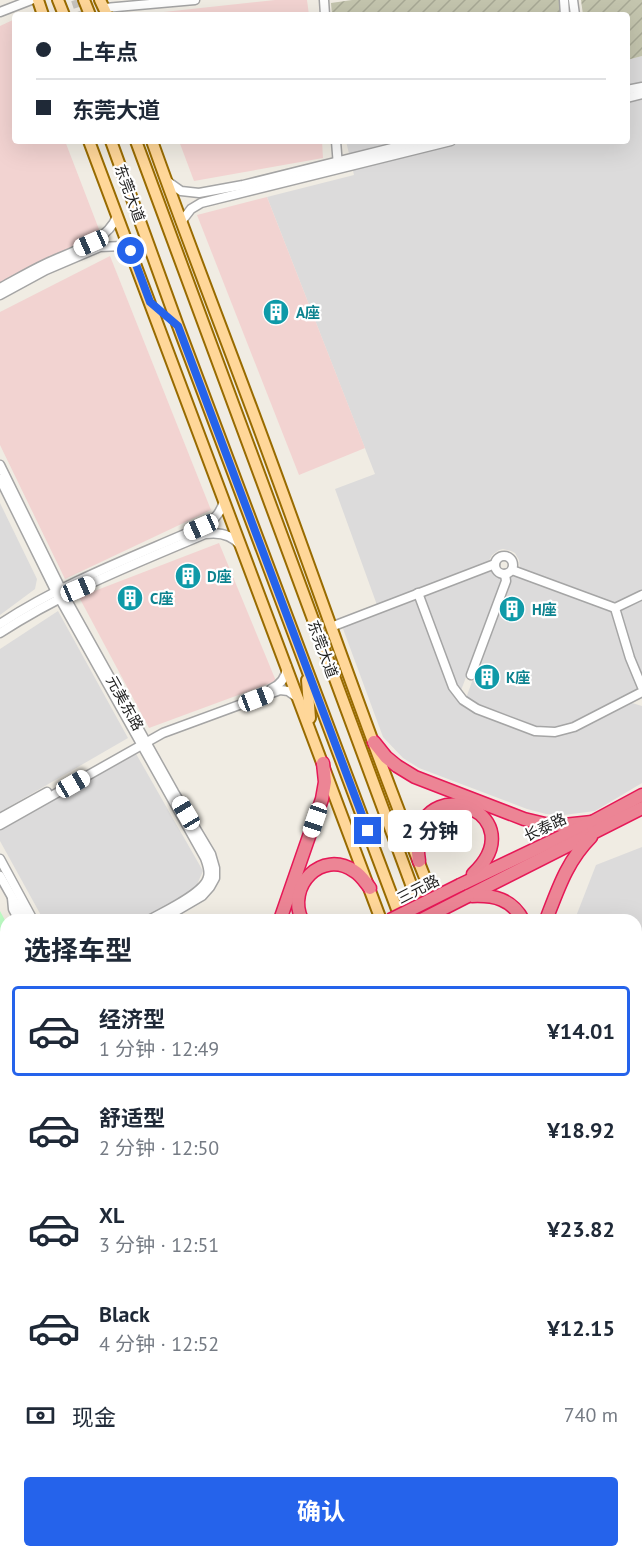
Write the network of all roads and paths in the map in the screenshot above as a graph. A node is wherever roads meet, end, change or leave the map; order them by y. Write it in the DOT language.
graph roads {
  1 [pos="31,0"];
  2 [pos="195,0"];
  3 [pos="104,8"];
  4 [pos="0,12"];
  5 [pos="90,144"];
  6 [pos="112,144"];
  7 [pos="137,144"];
  8 [pos="152,144"];
  9 [pos="336,144"];
  10 [pos="410,144"];
  11 [pos="437,144"];
  12 [pos="338,166"];
  13 [pos="166,181"];
  14 [pos="117,216"];
  15 [pos="181,222"];
  16 [pos="131,251"];
  17 [pos="0,288"];
  18 [pos="0,295"];
  19 [pos="150,302"];
  20 [pos="178,326"];
  21 [pos="0,465"];
  22 [pos="0,479"];
  23 [pos="224,500"];
  24 [pos="241,546"];
  25 [pos="495,564"];
  26 [pos="509,572"];
  27 [pos="418,593"];
  28 [pos="60,594"];
  29 [pos="642,595"];
  30 [pos="615,608"];
  31 [pos="0,624"];
  32 [pos="331,627"];
  33 [pos="0,633"];
  34 [pos="327,659"];
  35 [pos="287,667"];
  36 [pos="306,668"];
  37 [pos="471,675"];
  38 [pos="642,687"];
  39 [pos="642,692"];
  40 [pos="298,698"];
  41 [pos="359,704"];
  42 [pos="310,731"];
  43 [pos="143,742"];
  44 [pos="374,742"];
  45 [pos="323,763"];
  46 [pos="642,795"];
  47 [pos="642,808"];
  48 [pos="0,818"];
  49 [pos="0,825"];
  50 [pos="595,826"];
  51 [pos="0,859"];
  52 [pos="419,861"];
  53 [pos="0,876"];
  54 [pos="460,885"];
  55 [pos="370,888"];
  56 [pos="15,896"];
  57 [pos="468,896"];
  58 [pos="16,914"];
  59 [pos="23,914"];
  60 [pos="28,914"];
  61 [pos="36,914"];
  62 [pos="159,914"];
  63 [pos="171,914"];
  64 [pos="282,914"];
  65 [pos="300,914"];
  66 [pos="379,914"];
  67 [pos="399,914"];
  68 [pos="402,914"];
  69 [pos="420,914"];
  70 [pos="434,914"];
  71 [pos="440,914"];
  72 [pos="519,914"];
  73 [pos="548,914"];
  1 -- 4 [label="street"];
  2 -- 3 [label="street"];
  5 -- 14 [label="main road"];
  6 -- 20 [label="main road, 东莞大道"];
  7 -- 34 [label="main road, 东莞大道"];
  8 -- 13 [label="main road"];
  9 -- 12 [label="street"];
  10 -- 12 [label="street"];
  11 -- 12 [label="street"];
  12 -- 13 [label="street"];
  12 -- 15 [label="street"];
  13 -- 15 [label="main road"];
  14 -- 16 [label="main road"];
  14 -- 17 [label="street"];
  15 -- 32 [label="main road"];
  16 -- 18 [label="street"];
  16 -- 19 [label="main road"];
  19 -- 20 [label="main road"];
  19 -- 23 [label="main road"];
  20 -- 36 [label="main road, 东莞大道"];
  21 -- 28 [label="street, 元美东路"];
  22 -- 28 [label="street, 元美东路"];
  23 -- 24 [label="main road"];
  23 -- 28 [label="street"];
  24 -- 28 [label="street"];
  24 -- 35 [label="main road"];
  25 -- 26 [label="street"];
  25 -- 26 [label="street"];
  25 -- 27 [label="street"];
  26 -- 30 [label="street"];
  26 -- 37 [label="street"];
  27 -- 32 [label="street"];
  27 -- 39 [label="street"];
  28 -- 31 [label="street"];
  28 -- 33 [label="street"];
  28 -- 43 [label="street, 元美东路"];
  29 -- 30 [label="street"];
  30 -- 38 [label="street"];
  32 -- 41 [label="main road"];
  34 -- 41 [label="main road"];
  34 -- 69 [label="main road, 东莞大道"];
  35 -- 40 [label="main road"];
  35 -- 43 [label="street"];
  36 -- 42 [label="main road"];
  36 -- 67 [label="main road, 东莞大道"];
  40 -- 42 [label="main road"];
  40 -- 43 [label="street"];
  41 -- 44 [label="main road"];
  42 -- 45 [label="main road"];
  43 -- 48 [label="street"];
  43 -- 49 [label="street"];
  43 -- 62 [label="street, 元美东路"];
  43 -- 63 [label="street, 元美东路"];
  44 -- 50 [label="highway"];
  44 -- 52 [label="main road"];
  45 -- 55 [label="main road"];
  45 -- 64 [label="highway"];
  46 -- 50 [label="highway, 长泰路"];
  47 -- 50 [label="highway, 长泰路"];
  50 -- 54 [label="highway, 长泰路"];
  50 -- 57 [label="highway, 长泰路"];
  50 -- 73 [label="highway"];
  51 -- 56 [label="street"];
  52 -- 54 [label="highway"];
  52 -- 71 [label="main road"];
  53 -- 56 [label="street"];
  54 -- 68 [label="highway, 三元路, bridge"];
  55 -- 65 [label="highway"];
  55 -- 66 [label="main road"];
  56 -- 58 [label="street"];
  56 -- 59 [label="street"];
  56 -- 60 [label="street"];
  56 -- 61 [label="street"];
  57 -- 70 [label="highway, 三元路, bridge"];
  57 -- 72 [label="highway"];
}
